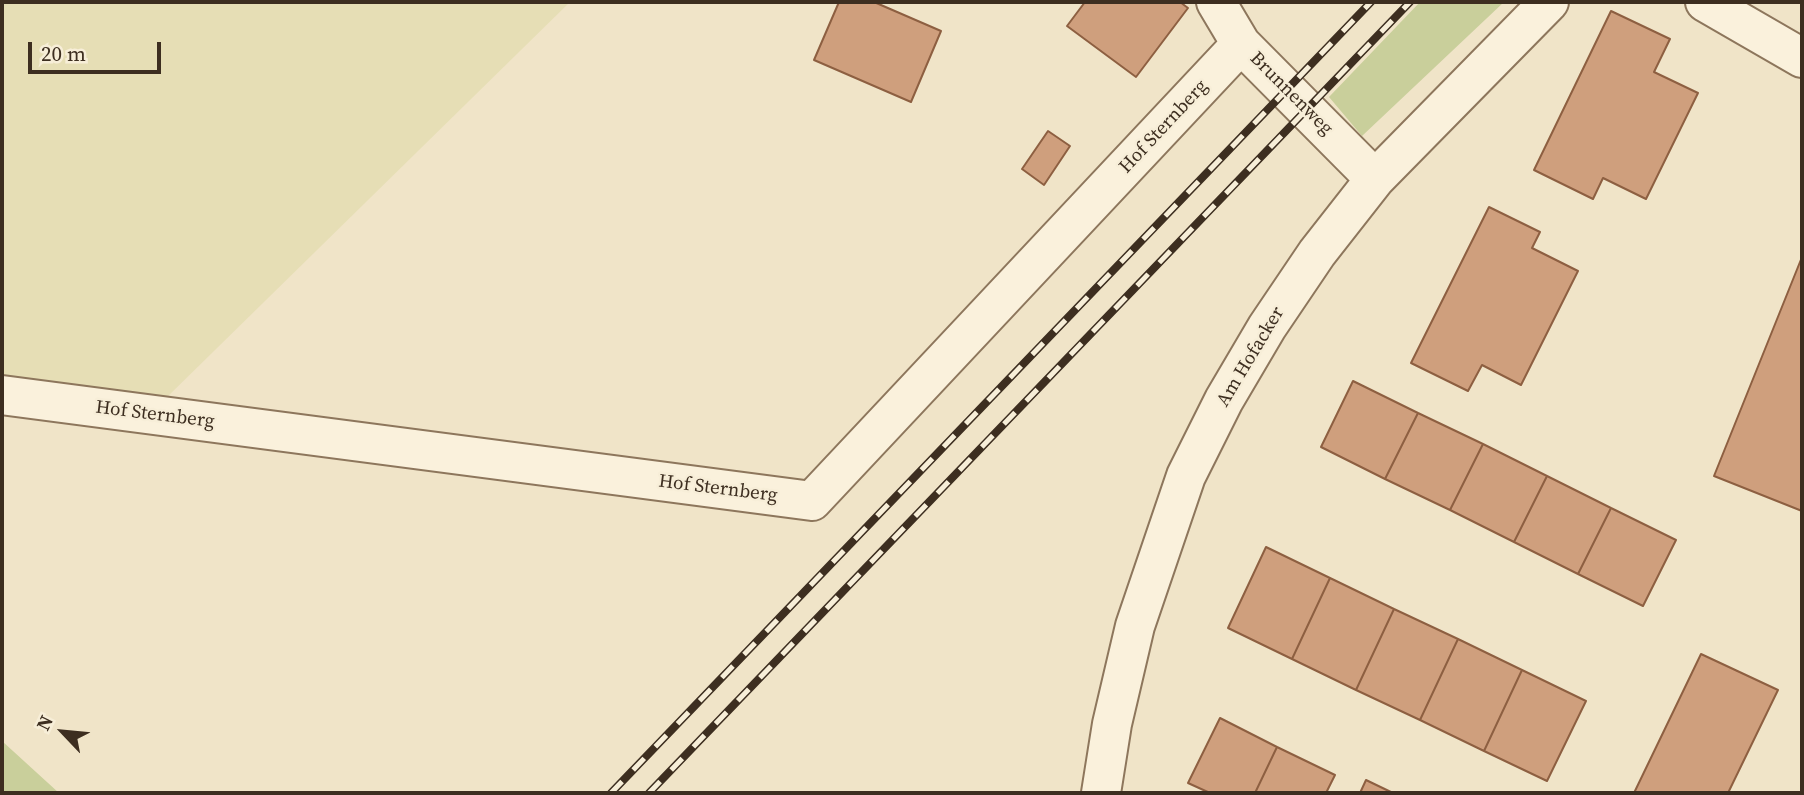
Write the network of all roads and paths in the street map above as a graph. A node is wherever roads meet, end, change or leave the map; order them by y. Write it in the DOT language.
graph roads {
  1 [pos="1216,2"];
  2 [pos="1549,2"];
  3 [pos="1705,2"];
  4 [pos="1241,44"];
  5 [pos="1802,58"];
  6 [pos="1375,179"];
  7 [pos="2,395"];
  8 [pos="1101,793"];
  1 -- 4 [label="street, Brunnenweg"];
  2 -- 6 [label="street, Am Hofacker"];
  3 -- 5 [label="street"];
  4 -- 6 [label="street, Brunnenweg"];
  4 -- 7 [label="street, Hof Sternberg"];
  6 -- 8 [label="street, Am Hofacker"];
}
